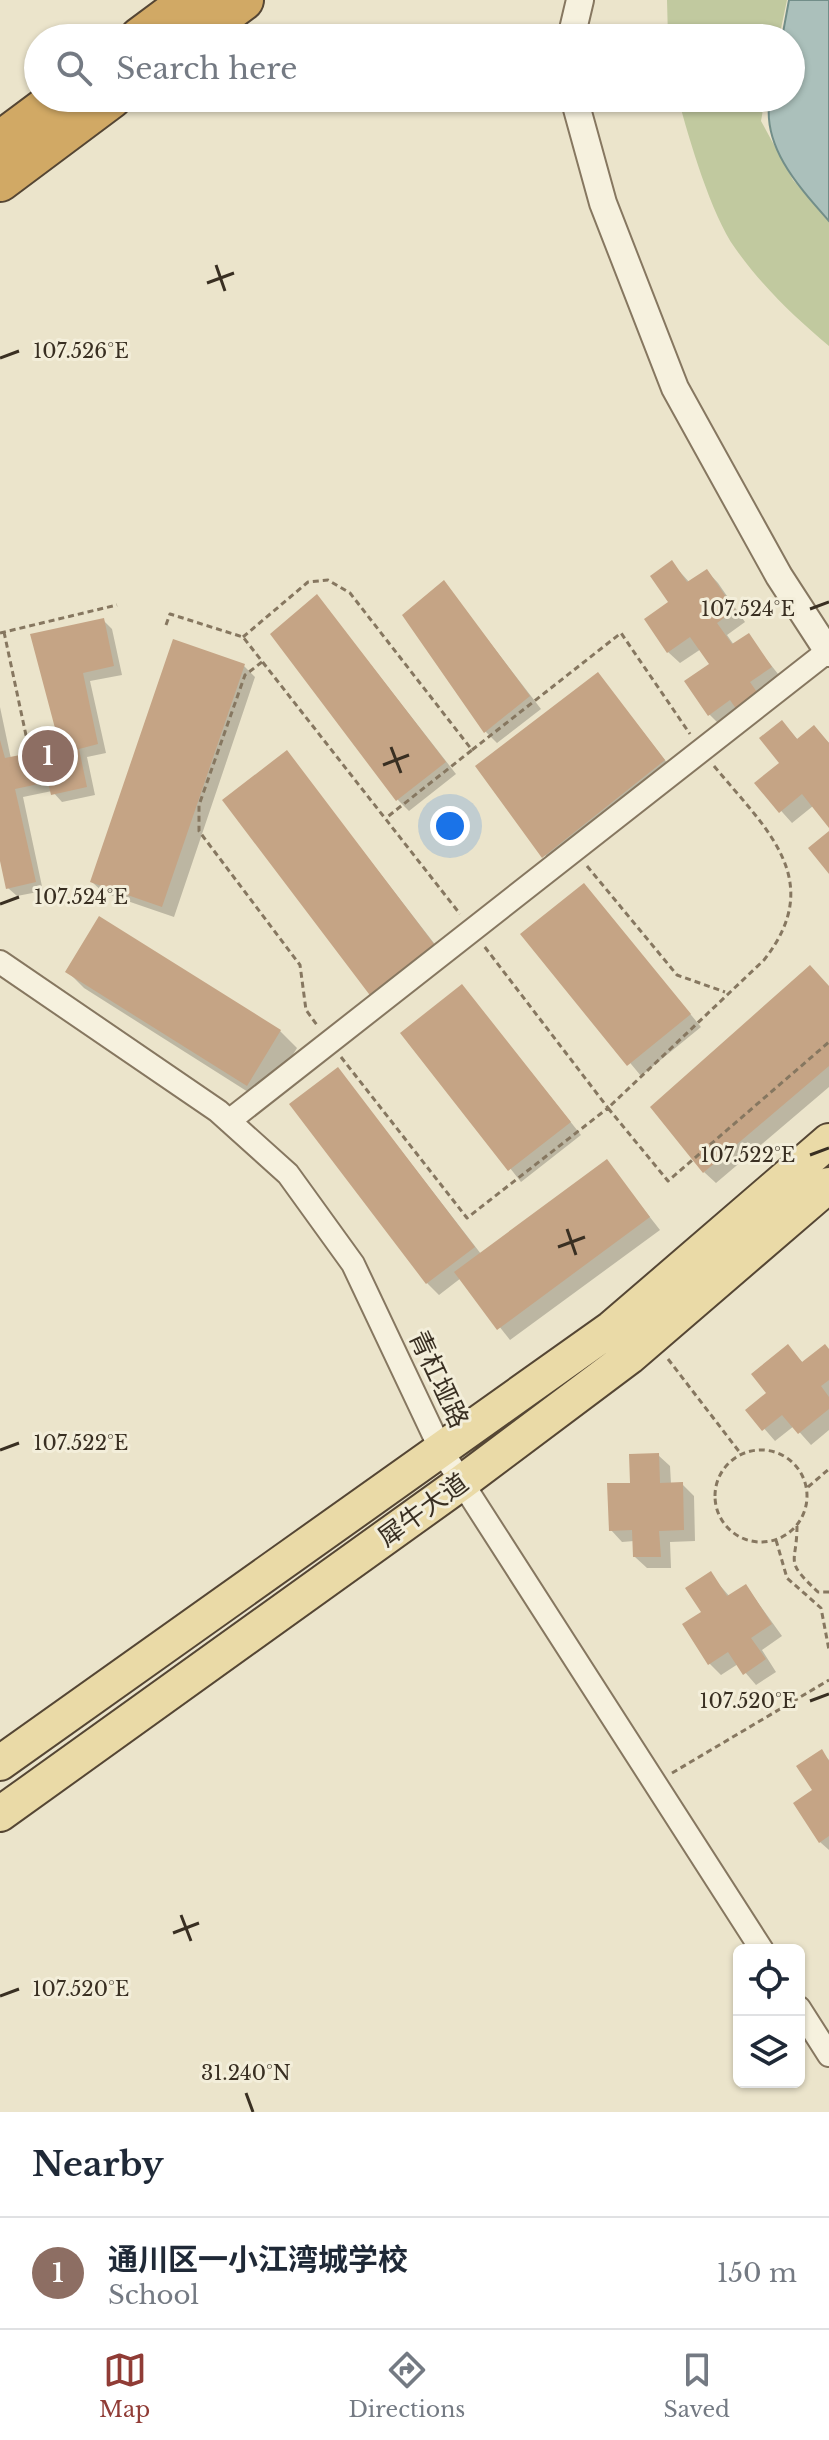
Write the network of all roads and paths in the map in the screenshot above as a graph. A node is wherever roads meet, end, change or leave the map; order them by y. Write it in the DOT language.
graph roads {
  1 [pos="191,0"];
  2 [pos="243,0"];
  3 [pos="580,0"];
  4 [pos="159,24"];
  5 [pos="211,24"];
  6 [pos="574,24"];
  7 [pos="40,112"];
  8 [pos="92,112"];
  9 [pos="578,112"];
  10 [pos="0,142"];
  11 [pos="0,181"];
  12 [pos="117,605"];
  13 [pos="2,632"];
  14 [pos="243,637"];
  15 [pos="829,652"];
  16 [pos="262,662"];
  17 [pos="27,740"];
  18 [pos="472,750"];
  19 [pos="701,751"];
  20 [pos="385,819"];
  21 [pos="574,851"];
  22 [pos="0,962"];
  23 [pos="727,993"];
  24 [pos="330,1042"];
  25 [pos="829,1042"];
  26 [pos="229,1121"];
  27 [pos="829,1141"];
  28 [pos="829,1185"];
  29 [pos="652,1337"];
  30 [pos="441,1450"];
  31 [pos="741,1454"];
  32 [pos="829,1469"];
  33 [pos="461,1483"];
  34 [pos="807,1487"];
  35 [pos="797,1525"];
  36 [pos="776,1540"];
  37 [pos="829,1592"];
  38 [pos="829,1650"];
  39 [pos="829,1680"];
  40 [pos="0,1763"];
  41 [pos="655,1783"];
  42 [pos="0,1814"];
  43 [pos="758,1944"];
  44 [pos="804,2016"];
  45 [pos="829,2055"];
  1 -- 4 [label="highway"];
  2 -- 5 [label="highway"];
  3 -- 6 [label="street"];
  7 -- 10 [label="highway"];
  8 -- 11 [label="highway"];
  9 -- 15 [label="street"];
  12 -- 13 [label="path"];
  13 -- 17 [label="path"];
  14 -- 18 [label="path"];
  15 -- 19 [label="street"];
  16 -- 24 [label="path"];
  18 -- 19 [label="path"];
  18 -- 20 [label="path"];
  19 -- 21 [label="street"];
  19 -- 23 [label="path"];
  21 -- 23 [label="path"];
  21 -- 24 [label="street"];
  22 -- 26 [label="street, 青杠垭路"];
  23 -- 25 [label="path"];
  24 -- 26 [label="street"];
  26 -- 30 [label="street, 青杠垭路"];
  27 -- 30 [label="main road, 犀牛大道"];
  28 -- 29 [label="main road, 犀牛大道"];
  29 -- 31 [label="path"];
  29 -- 33 [label="main road, 犀牛大道"];
  30 -- 33 [label="street, 青杠垭路"];
  30 -- 40 [label="main road, 犀牛大道"];
  31 -- 34 [label="path"];
  31 -- 36 [label="path"];
  32 -- 34 [label="path"];
  33 -- 41 [label="street, 青杠垭路"];
  33 -- 42 [label="main road, 犀牛大道"];
  34 -- 35 [label="path"];
  35 -- 36 [label="path"];
  35 -- 37 [label="path"];
  36 -- 38 [label="path"];
  39 -- 41 [label="path"];
  41 -- 43 [label="street, 青杠垭路"];
  44 -- 45 [label="street"];
}
